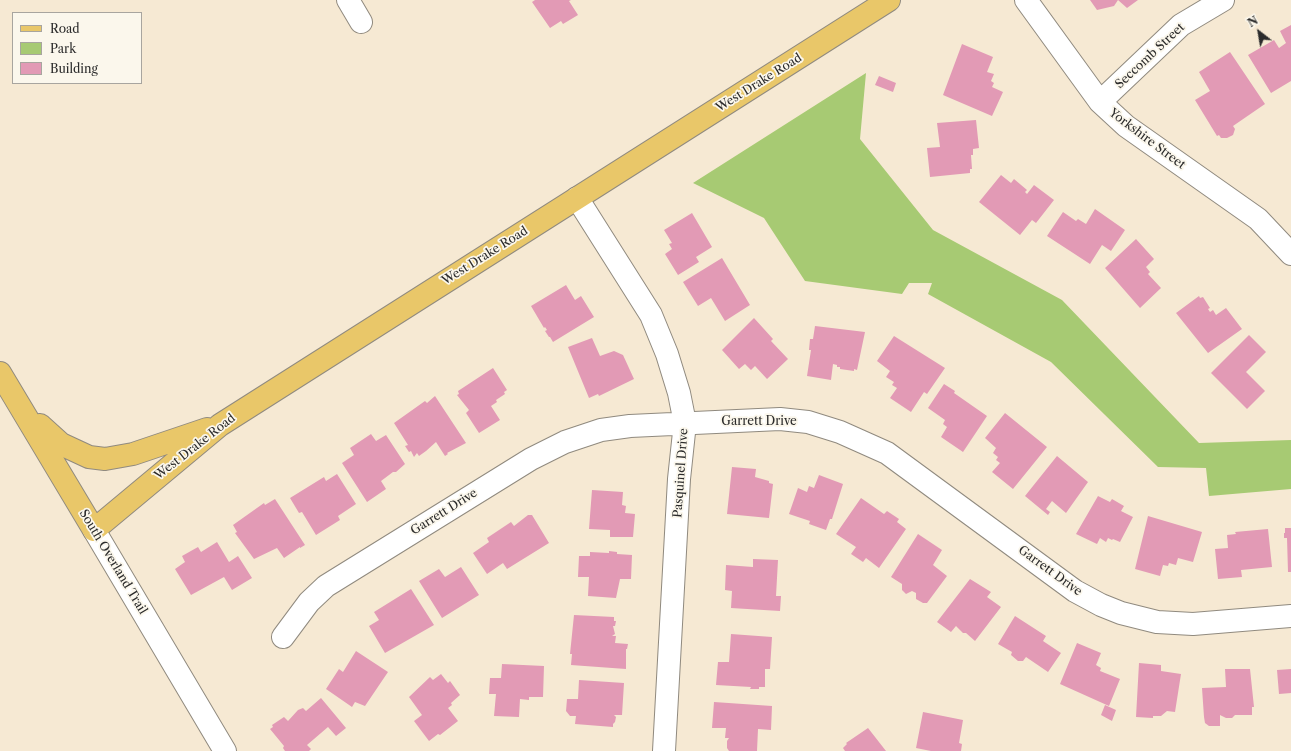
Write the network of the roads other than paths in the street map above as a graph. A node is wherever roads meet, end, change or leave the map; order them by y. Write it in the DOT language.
graph roads {
  1 [pos="348,0"];
  2 [pos="889,0"];
  3 [pos="1026,0"];
  4 [pos="1223,0"];
  5 [pos="362,22"];
  6 [pos="1100,102"];
  7 [pos="577,198"];
  8 [pos="1291,254"];
  9 [pos="0,373"];
  10 [pos="24,411"];
  11 [pos="684,423"];
  12 [pos="220,425"];
  13 [pos="94,530"];
  14 [pos="1291,616"];
  15 [pos="283,637"];
  16 [pos="222,750"];
  17 [pos="664,751"];
  1 -- 5 [label="street"];
  2 -- 7 [label="main road, West Drake Road"];
  3 -- 6 [label="street, Yorkshire Street"];
  4 -- 6 [label="street, Seccomb Street"];
  6 -- 8 [label="street, Yorkshire Street"];
  7 -- 11 [label="street, Pasquinel Drive"];
  7 -- 12 [label="main road, West Drake Road"];
  9 -- 10 [label="main road, South Overland Trail"];
  10 -- 12 [label="main road"];
  10 -- 13 [label="main road, South Overland Trail"];
  11 -- 14 [label="street, Garrett Drive"];
  11 -- 15 [label="street, Garrett Drive"];
  11 -- 17 [label="street, Pasquinel Drive"];
  12 -- 13 [label="main road, West Drake Road"];
  13 -- 16 [label="street, South Overland Trail"];
}
